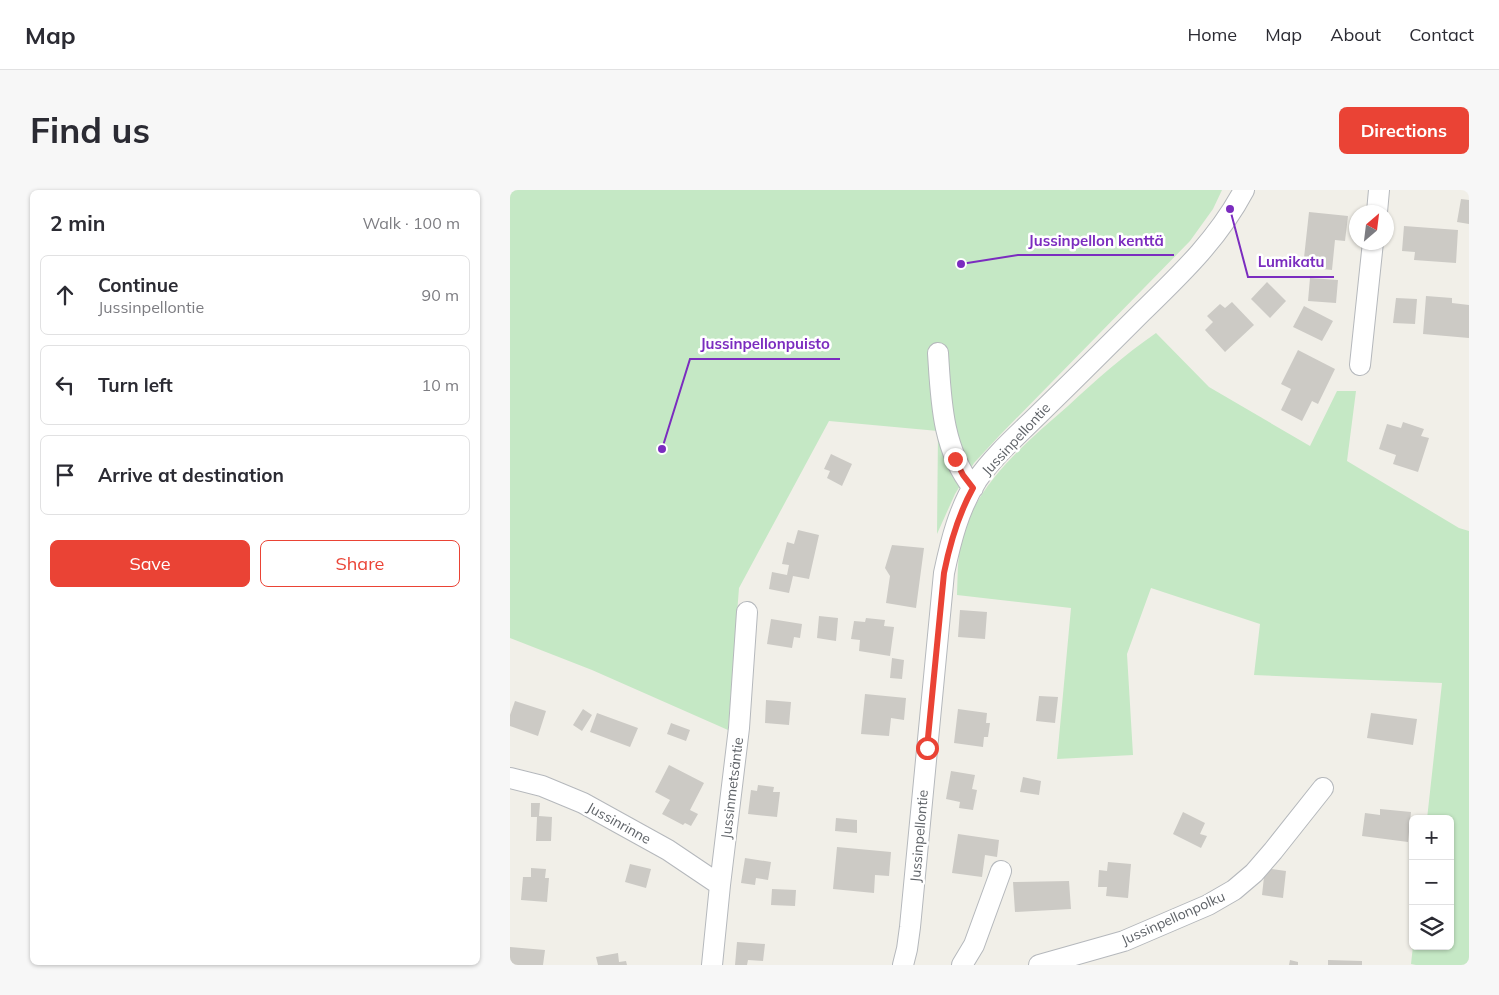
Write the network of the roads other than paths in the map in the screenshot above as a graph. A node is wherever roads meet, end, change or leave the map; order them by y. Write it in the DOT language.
graph roads {
  1 [pos="1244,190"];
  2 [pos="1379,190"];
  3 [pos="1377,205"];
  4 [pos="1372,250"];
  5 [pos="938,353"];
  6 [pos="1360,365"];
  7 [pos="973,488"];
  8 [pos="747,612"];
  9 [pos="510,778"];
  10 [pos="1323,788"];
  11 [pos="1001,871"];
  12 [pos="720,885"];
  13 [pos="712,965"];
  14 [pos="903,965"];
  15 [pos="962,965"];
  16 [pos="1039,965"];
  1 -- 7 [label="street, Jussinpellontie"];
  2 -- 3 [label="street"];
  4 -- 6 [label="street"];
  5 -- 7 [label="street"];
  7 -- 14 [label="street, Jussinpellontie"];
  8 -- 12 [label="street, Jussinmetsäntie"];
  9 -- 12 [label="street, Jussinrinne"];
  10 -- 16 [label="street, Jussinpellonpolku"];
  11 -- 15 [label="street"];
  12 -- 13 [label="street, Jussinmetsäntie"];
}
